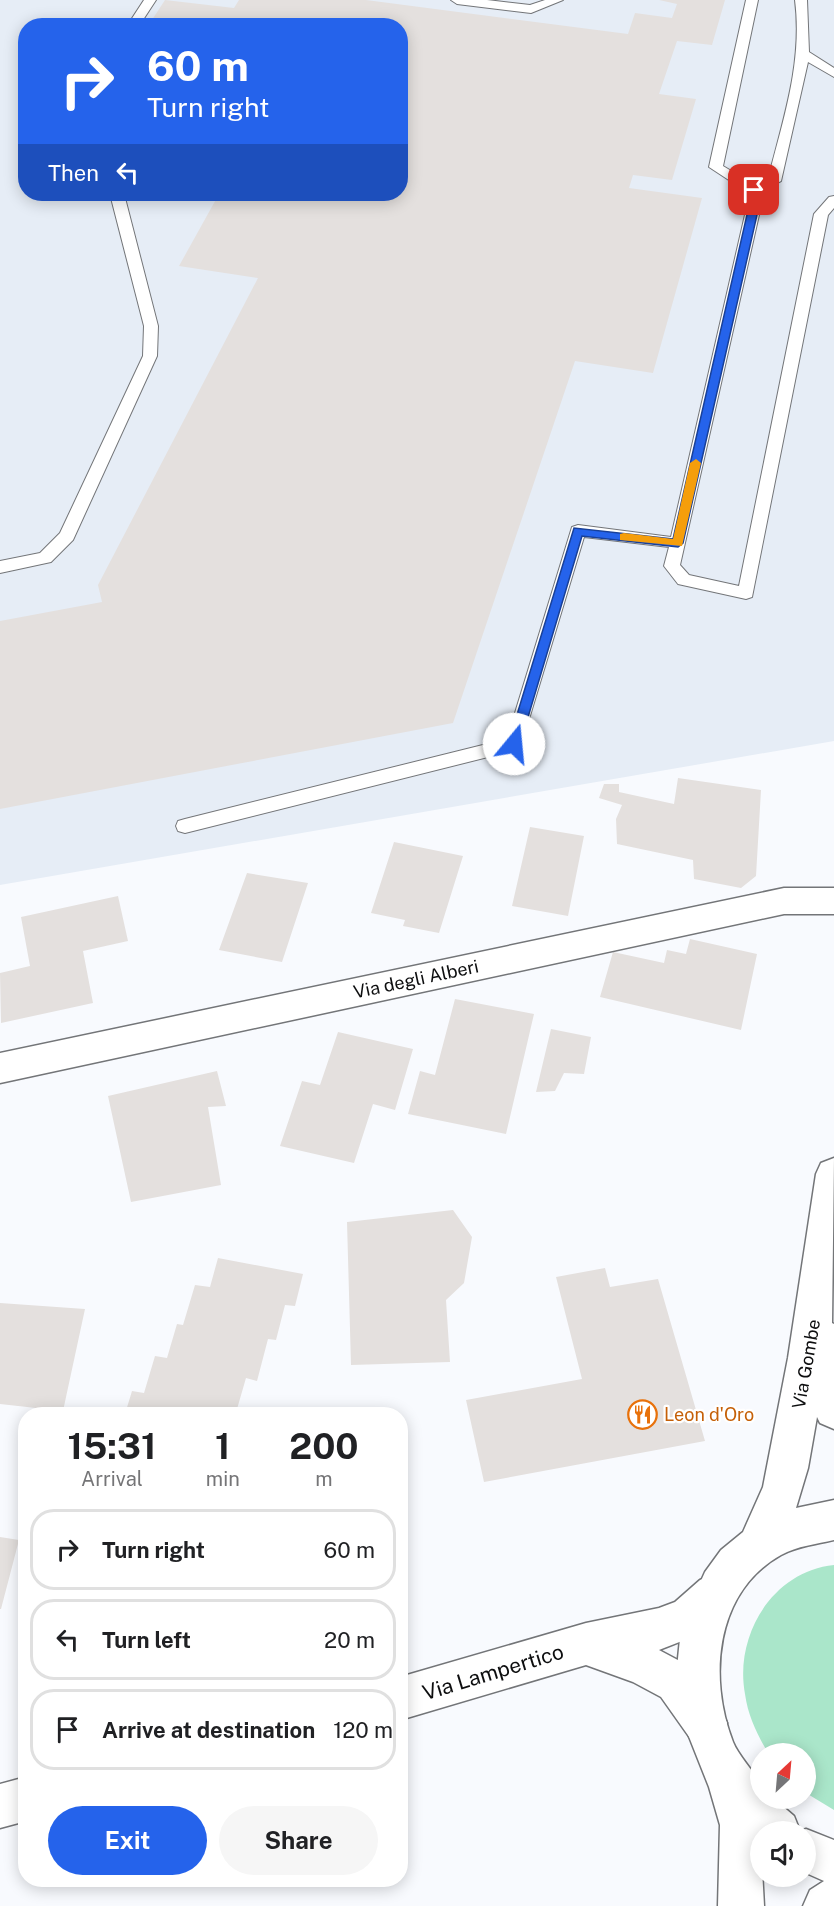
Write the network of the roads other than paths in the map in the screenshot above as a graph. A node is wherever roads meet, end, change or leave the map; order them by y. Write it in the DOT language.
graph roads {
  1 [pos="150,0"];
  2 [pos="457,0"];
  3 [pos="557,0"];
  4 [pos="752,0"];
  5 [pos="801,0"];
  6 [pos="138,18"];
  7 [pos="803,54"];
  8 [pos="834,73"];
  9 [pos="754,190"];
  10 [pos="834,200"];
  11 [pos="119,201"];
  12 [pos="678,543"];
  13 [pos="0,567"];
  14 [pos="185,826"];
  15 [pos="834,901"];
  16 [pos="0,1068"];
  17 [pos="834,1174"];
  18 [pos="816,1305"];
  19 [pos="834,1410"];
  20 [pos="834,1520"];
  21 [pos="757,1546"];
  22 [pos="715,1595"];
  23 [pos="586,1644"];
  24 [pos="408,1698"];
  25 [pos="705,1724"];
  26 [pos="727,1775"];
  27 [pos="18,1801"];
  28 [pos="0,1806"];
  29 [pos="765,1821"];
  30 [pos="816,1855"];
  31 [pos="834,1863"];
  32 [pos="834,1900"];
  33 [pos="741,1906"];
  34 [pos="826,1906"];
  1 -- 6 [label="lane"];
  2 -- 3 [label="lane"];
  4 -- 9 [label="lane"];
  5 -- 7 [label="lane"];
  7 -- 8 [label="lane"];
  7 -- 9 [label="lane"];
  9 -- 12 [label="lane"];
  10 -- 12 [label="lane"];
  11 -- 13 [label="lane"];
  12 -- 14 [label="lane"];
  15 -- 16 [label="street, Via degli Alberi"];
  17 -- 18 [label="street, Via Gombe"];
  18 -- 19 [label="street"];
  18 -- 21 [label="street, Via Gombe"];
  20 -- 21 [label="street"];
  21 -- 22 [label="street"];
  22 -- 23 [label="street, Via Lampertico"];
  22 -- 25 [label="street"];
  23 -- 24 [label="street, Via Lampertico"];
  23 -- 25 [label="street, Via Lampertico"];
  25 -- 26 [label="street"];
  26 -- 29 [label="street"];
  26 -- 33 [label="street"];
  27 -- 28 [label="street"];
  30 -- 31 [label="street"];
  32 -- 34 [label="street"];
}
